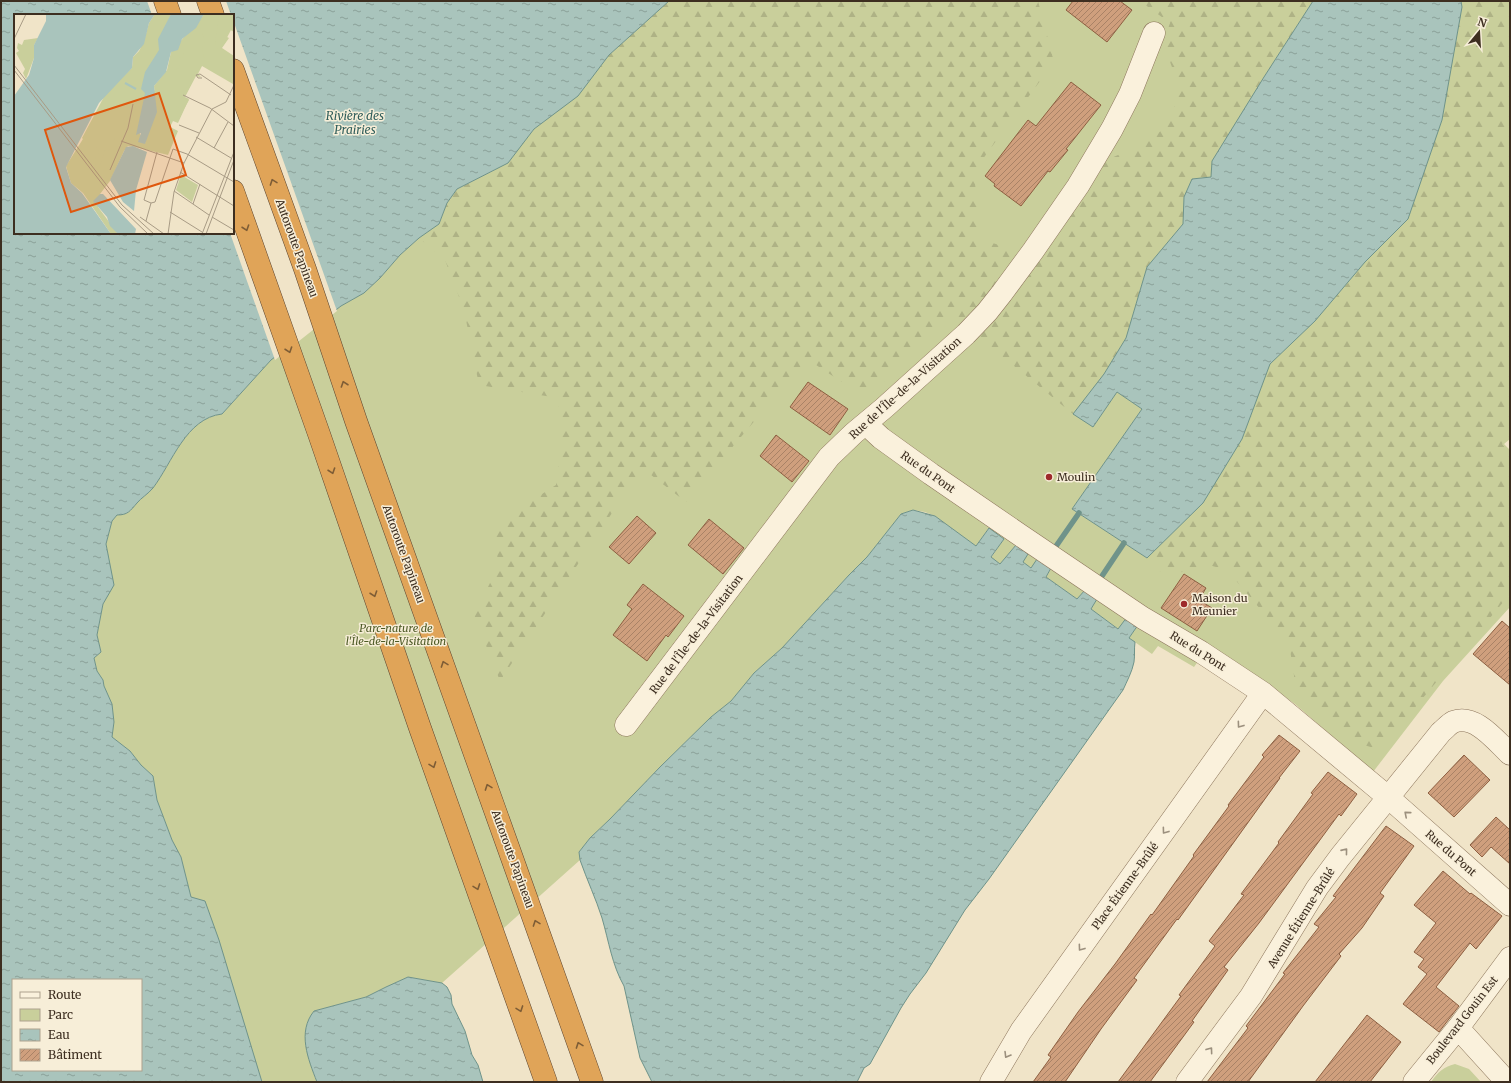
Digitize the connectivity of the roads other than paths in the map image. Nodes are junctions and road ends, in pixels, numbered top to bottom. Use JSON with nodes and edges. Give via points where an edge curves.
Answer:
{"nodes":[{"id":1,"x":165,"y":1,"type":"edge"},
{"id":2,"x":208,"y":1,"type":"edge"},
{"id":3,"x":170,"y":14,"type":"edge"},
{"id":4,"x":213,"y":14,"type":"edge"},
{"id":5,"x":1154,"y":32,"type":"dead end"},
{"id":6,"x":234,"y":73,"type":"edge"},
{"id":7,"x":234,"y":194,"type":"edge"},
{"id":8,"x":866,"y":424,"type":"junction"},
{"id":9,"x":1263,"y":693,"type":"junction"},
{"id":10,"x":626,"y":726,"type":"dead end"},
{"id":11,"x":1510,"y":754,"type":"edge"},
{"id":12,"x":1389,"y":798,"type":"junction"},
{"id":13,"x":1510,"y":905,"type":"edge"},
{"id":14,"x":1510,"y":958,"type":"edge"},
{"id":15,"x":1458,"y":1028,"type":"junction"},
{"id":16,"x":546,"y":1082,"type":"edge"},
{"id":17,"x":592,"y":1082,"type":"edge"},
{"id":18,"x":990,"y":1082,"type":"edge"},
{"id":19,"x":1187,"y":1082,"type":"edge"},
{"id":20,"x":1414,"y":1082,"type":"edge"},
{"id":21,"x":1507,"y":1082,"type":"edge"}],
"edges":[{"from":1,"to":3,"type":"highway"},
{"from":2,"to":4,"type":"highway"},
{"from":5,"to":8,"type":"street","name":"Rue de l'Île-de-la-Visitation","via":[[1130,94],[1112,129],[1078,186],[1029,257],[987,312],[966,334]]},
{"from":17,"to":6,"type":"highway","name":"Autoroute Papineau","one_way":true},
{"from":7,"to":16,"type":"highway","one_way":true},
{"from":8,"to":9,"type":"street","name":"Rue du Pont","via":[[881,438],[993,517],[1143,618]]},
{"from":8,"to":10,"type":"street","name":"Rue de l'Île-de-la-Visitation","via":[[829,457]]},
{"from":9,"to":12,"type":"street","name":"Rue du Pont"},
{"from":9,"to":18,"type":"street","name":"Place Étienne-Brûlé","one_way":true,"via":[[1021,1031]]},
{"from":11,"to":12,"type":"street","name":"Avenue Étienne-Brûlé","via":[[1479,726],[1470,722],[1453,722],[1441,732]]},
{"from":13,"to":12,"type":"street","name":"Rue du Pont","one_way":true},
{"from":19,"to":12,"type":"street","name":"Avenue Étienne-Brûlé","one_way":true,"via":[[1251,996],[1317,888],[1340,856]]},
{"from":14,"to":15,"type":"street","name":"Boulevard Gouin Est"},
{"from":15,"to":20,"type":"street","name":"Boulevard Gouin Est"},
{"from":15,"to":21,"type":"street"}]}
